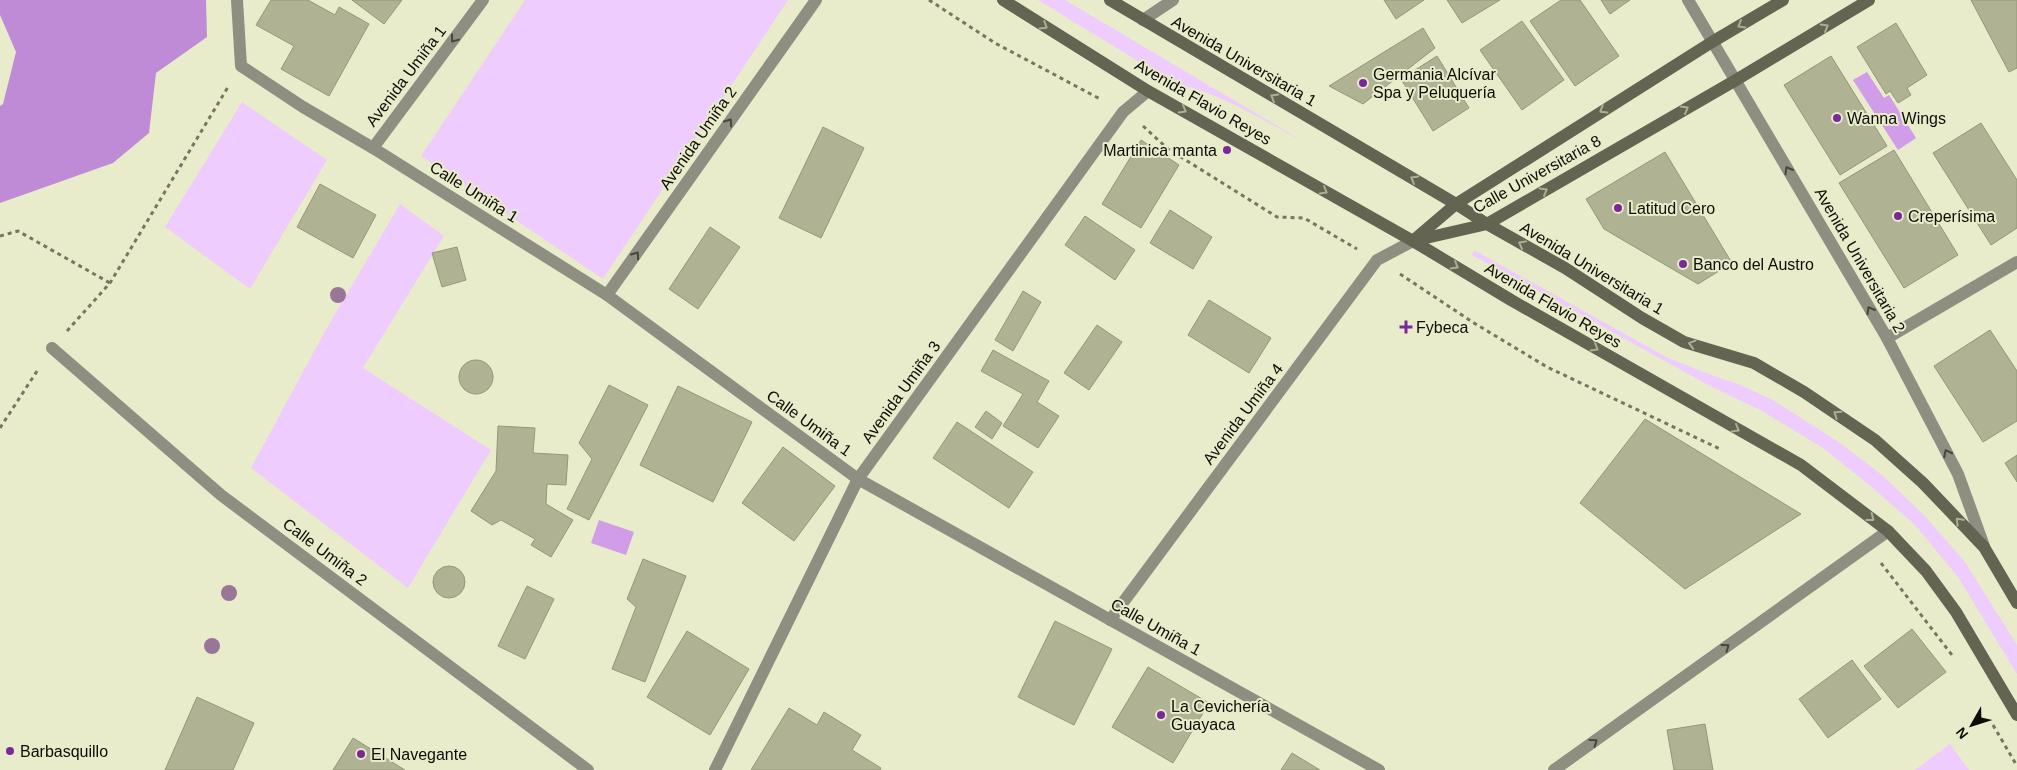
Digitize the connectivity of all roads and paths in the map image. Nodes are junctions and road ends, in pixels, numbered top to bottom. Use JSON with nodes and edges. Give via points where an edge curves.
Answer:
{"nodes":[{"id":1,"x":237,"y":0,"type":"edge"},
{"id":2,"x":483,"y":0,"type":"edge"},
{"id":3,"x":816,"y":0,"type":"edge"},
{"id":4,"x":929,"y":0,"type":"edge"},
{"id":5,"x":1002,"y":0,"type":"edge"},
{"id":6,"x":1110,"y":0,"type":"edge"},
{"id":7,"x":1173,"y":0,"type":"edge"},
{"id":8,"x":1688,"y":0,"type":"edge"},
{"id":9,"x":1784,"y":0,"type":"edge"},
{"id":10,"x":1869,"y":0,"type":"edge"},
{"id":11,"x":1143,"y":20,"type":"junction"},
{"id":12,"x":1712,"y":42,"type":"junction"},
{"id":13,"x":241,"y":66,"type":"junction"},
{"id":14,"x":1736,"y":80,"type":"junction"},
{"id":15,"x":1148,"y":91,"type":"junction"},
{"id":16,"x":1108,"y":103,"type":"dead end"},
{"id":17,"x":1136,"y":120,"type":"dead end"},
{"id":18,"x":374,"y":148,"type":"junction"},
{"id":19,"x":1456,"y":204,"type":"junction"},
{"id":20,"x":1487,"y":224,"type":"junction"},
{"id":21,"x":0,"y":236,"type":"edge"},
{"id":22,"x":1413,"y":241,"type":"junction"},
{"id":23,"x":1360,"y":251,"type":"dead end"},
{"id":24,"x":2017,"y":262,"type":"edge"},
{"id":25,"x":1394,"y":270,"type":"dead end"},
{"id":26,"x":110,"y":283,"type":"junction"},
{"id":27,"x":608,"y":295,"type":"junction"},
{"id":28,"x":1887,"y":338,"type":"junction"},
{"id":29,"x":52,"y":348,"type":"junction"},
{"id":30,"x":0,"y":428,"type":"edge"},
{"id":31,"x":1724,"y":450,"type":"dead end"},
{"id":32,"x":858,"y":479,"type":"junction"},
{"id":33,"x":1888,"y":531,"type":"junction"},
{"id":34,"x":1984,"y":547,"type":"junction"},
{"id":35,"x":1880,"y":561,"type":"dead end"},
{"id":36,"x":2017,"y":603,"type":"edge"},
{"id":37,"x":1110,"y":620,"type":"junction"},
{"id":38,"x":1952,"y":656,"type":"dead end"},
{"id":39,"x":2017,"y":715,"type":"edge"},
{"id":40,"x":1992,"y":723,"type":"dead end"},
{"id":41,"x":2017,"y":766,"type":"edge"},
{"id":42,"x":588,"y":770,"type":"edge"},
{"id":43,"x":715,"y":770,"type":"edge"},
{"id":44,"x":1379,"y":770,"type":"edge"},
{"id":45,"x":1554,"y":770,"type":"edge"}],
"edges":[{"from":1,"to":13,"type":"street"},
{"from":2,"to":18,"type":"street","name":"Avenida Umiña 1","one_way":true},
{"from":27,"to":3,"type":"street","name":"Avenida Umiña 2","one_way":true},
{"from":4,"to":16,"type":"path","via":[[995,43]]},
{"from":5,"to":15,"type":"main road","name":"Avenida Flavio Reyes","one_way":true},
{"from":6,"to":11,"type":"main road","name":"Avenida Universitaria 1"},
{"from":7,"to":11,"type":"street"},
{"from":8,"to":12,"type":"street","name":"Avenida Universitaria 2"},
{"from":9,"to":12,"type":"main road","name":"Calle Universitaria 8","one_way":true},
{"from":14,"to":10,"type":"main road","name":"Calle Universitaria 8","one_way":true},
{"from":19,"to":11,"type":"main road","name":"Avenida Universitaria 1","one_way":true},
{"from":12,"to":14,"type":"street","name":"Avenida Universitaria 2"},
{"from":12,"to":19,"type":"main road","name":"Calle Universitaria 8","one_way":true},
{"from":13,"to":18,"type":"street","name":"Calle Umiña 1"},
{"from":13,"to":26,"type":"path"},
{"from":20,"to":14,"type":"main road","name":"Calle Universitaria 8","one_way":true},
{"from":28,"to":14,"type":"street","name":"Avenida Universitaria 2","one_way":true},
{"from":15,"to":22,"type":"main road","name":"Avenida Flavio Reyes","one_way":true},
{"from":15,"to":32,"type":"street","name":"Avenida Umiña 3","via":[[1123,112]]},
{"from":17,"to":23,"type":"path","via":[[1168,149],[1277,216],[1304,218]]},
{"from":18,"to":27,"type":"street","name":"Calle Umiña 1"},
{"from":19,"to":20,"type":"main road","name":"Avenida Universitaria 1"},
{"from":19,"to":22,"type":"main road","name":"Calle Universitaria 8"},
{"from":20,"to":22,"type":"main road","name":"Calle Universitaria 8"},
{"from":34,"to":20,"type":"main road","name":"Avenida Universitaria 1","one_way":true,"via":[[1923,483],[1875,440],[1804,392],[1754,363],[1684,342]]},
{"from":21,"to":26,"type":"path","via":[[18,231]]},
{"from":22,"to":33,"type":"main road","name":"Avenida Flavio Reyes","one_way":true,"via":[[1801,465]]},
{"from":22,"to":37,"type":"street","name":"Avenida Umiña 4","via":[[1377,260]]},
{"from":24,"to":28,"type":"street"},
{"from":25,"to":31,"type":"path","via":[[1547,367]]},
{"from":26,"to":29,"type":"path"},
{"from":27,"to":32,"type":"street","name":"Calle Umiña 1"},
{"from":34,"to":28,"type":"street","name":"Avenida Universitaria 2","one_way":true,"via":[[1958,474]]},
{"from":29,"to":30,"type":"path"},
{"from":29,"to":42,"type":"street","name":"Calle Umiña 2","via":[[222,495]]},
{"from":32,"to":37,"type":"street","name":"Calle Umiña 1"},
{"from":32,"to":43,"type":"street","name":"Avenida Umiña 3"},
{"from":33,"to":39,"type":"main road","name":"Avenida Flavio Reyes","via":[[1926,571],[1956,612]]},
{"from":45,"to":33,"type":"street","one_way":true},
{"from":34,"to":36,"type":"main road","name":"Avenida Universitaria 1"},
{"from":35,"to":38,"type":"path"},
{"from":37,"to":44,"type":"street","name":"Calle Umiña 1"},
{"from":40,"to":41,"type":"path"}]}
